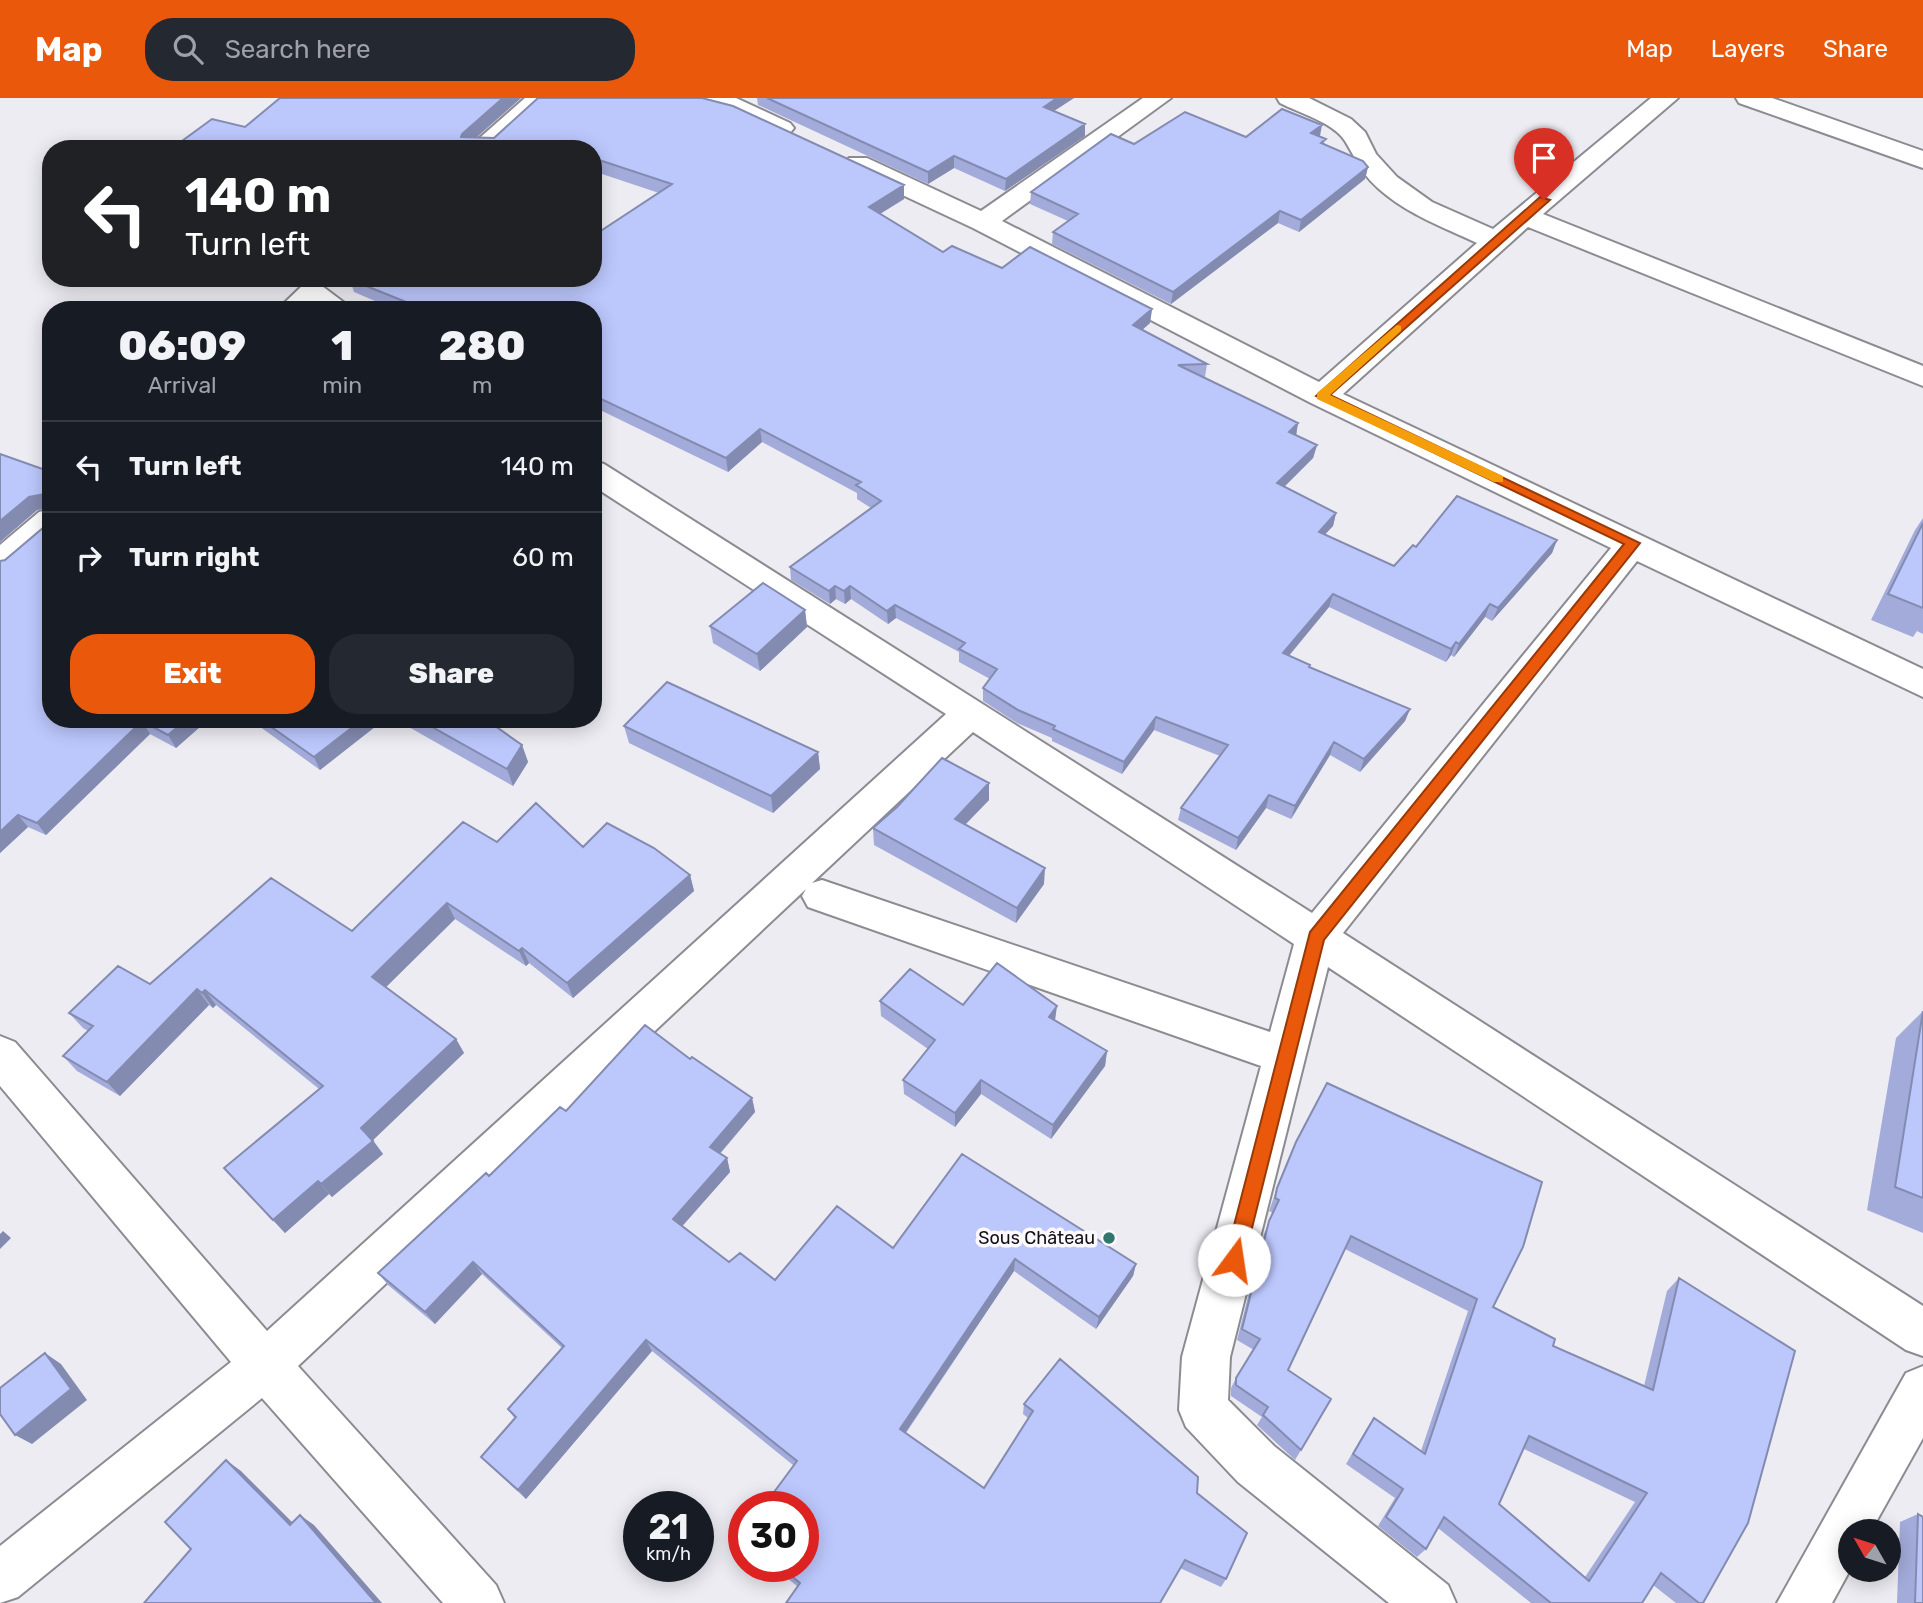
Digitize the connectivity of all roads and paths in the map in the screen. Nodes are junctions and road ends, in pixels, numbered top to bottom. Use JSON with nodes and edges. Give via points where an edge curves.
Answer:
{"nodes":[{"id":1,"x":540,"y":98,"type":"edge"},
{"id":2,"x":716,"y":98,"type":"edge"},
{"id":3,"x":1159,"y":98,"type":"edge"},
{"id":4,"x":1289,"y":98,"type":"edge"},
{"id":5,"x":1666,"y":98,"type":"edge"},
{"id":6,"x":1748,"y":98,"type":"edge"},
{"id":7,"x":491,"y":140,"type":"edge"},
{"id":8,"x":1923,"y":160,"type":"edge"},
{"id":9,"x":1524,"y":216,"type":"junction"},
{"id":10,"x":982,"y":222,"type":"junction"},
{"id":11,"x":1496,"y":242,"type":"junction"},
{"id":12,"x":1923,"y":377,"type":"edge"},
{"id":13,"x":1322,"y":396,"type":"junction"},
{"id":14,"x":602,"y":477,"type":"edge"},
{"id":15,"x":42,"y":528,"type":"edge"},
{"id":16,"x":1633,"y":543,"type":"junction"},
{"id":17,"x":0,"y":564,"type":"edge"},
{"id":18,"x":1923,"y":684,"type":"edge"},
{"id":19,"x":971,"y":712,"type":"junction"},
{"id":20,"x":822,"y":897,"type":"dead end"},
{"id":21,"x":1316,"y":937,"type":"junction"},
{"id":22,"x":0,"y":1055,"type":"edge"},
{"id":23,"x":1286,"y":1056,"type":"junction"},
{"id":24,"x":1923,"y":1334,"type":"edge"},
{"id":25,"x":265,"y":1365,"type":"junction"},
{"id":26,"x":1923,"y":1392,"type":"edge"},
{"id":27,"x":1857,"y":1519,"type":"edge"},
{"id":28,"x":1838,"y":1555,"type":"edge"},
{"id":29,"x":0,"y":1579,"type":"edge"},
{"id":30,"x":478,"y":1603,"type":"edge"},
{"id":31,"x":1430,"y":1603,"type":"edge"},
{"id":32,"x":1803,"y":1603,"type":"edge"},
{"id":33,"x":1813,"y":1603,"type":"edge"}],
"edges":[{"from":1,"to":7,"type":"street"},
{"from":2,"to":10,"type":"street"},
{"from":3,"to":10,"type":"street"},
{"from":4,"to":11,"type":"street","via":[[1342,124],[1388,183],[1422,208]]},
{"from":5,"to":9,"type":"street"},
{"from":6,"to":8,"type":"street"},
{"from":9,"to":11,"type":"street"},
{"from":9,"to":12,"type":"street"},
{"from":10,"to":13,"type":"street"},
{"from":11,"to":13,"type":"street"},
{"from":13,"to":16,"type":"street"},
{"from":14,"to":19,"type":"street"},
{"from":15,"to":17,"type":"street"},
{"from":16,"to":18,"type":"street"},
{"from":16,"to":21,"type":"street"},
{"from":19,"to":21,"type":"street"},
{"from":19,"to":25,"type":"street"},
{"from":20,"to":23,"type":"street"},
{"from":21,"to":23,"type":"street"},
{"from":21,"to":24,"type":"street"},
{"from":22,"to":25,"type":"street"},
{"from":23,"to":31,"type":"street","via":[[1206,1357],[1203,1410],[1256,1464]]},
{"from":25,"to":29,"type":"street"},
{"from":25,"to":30,"type":"street"},
{"from":26,"to":27,"type":"street"},
{"from":26,"to":32,"type":"street"},
{"from":28,"to":33,"type":"street"}]}
